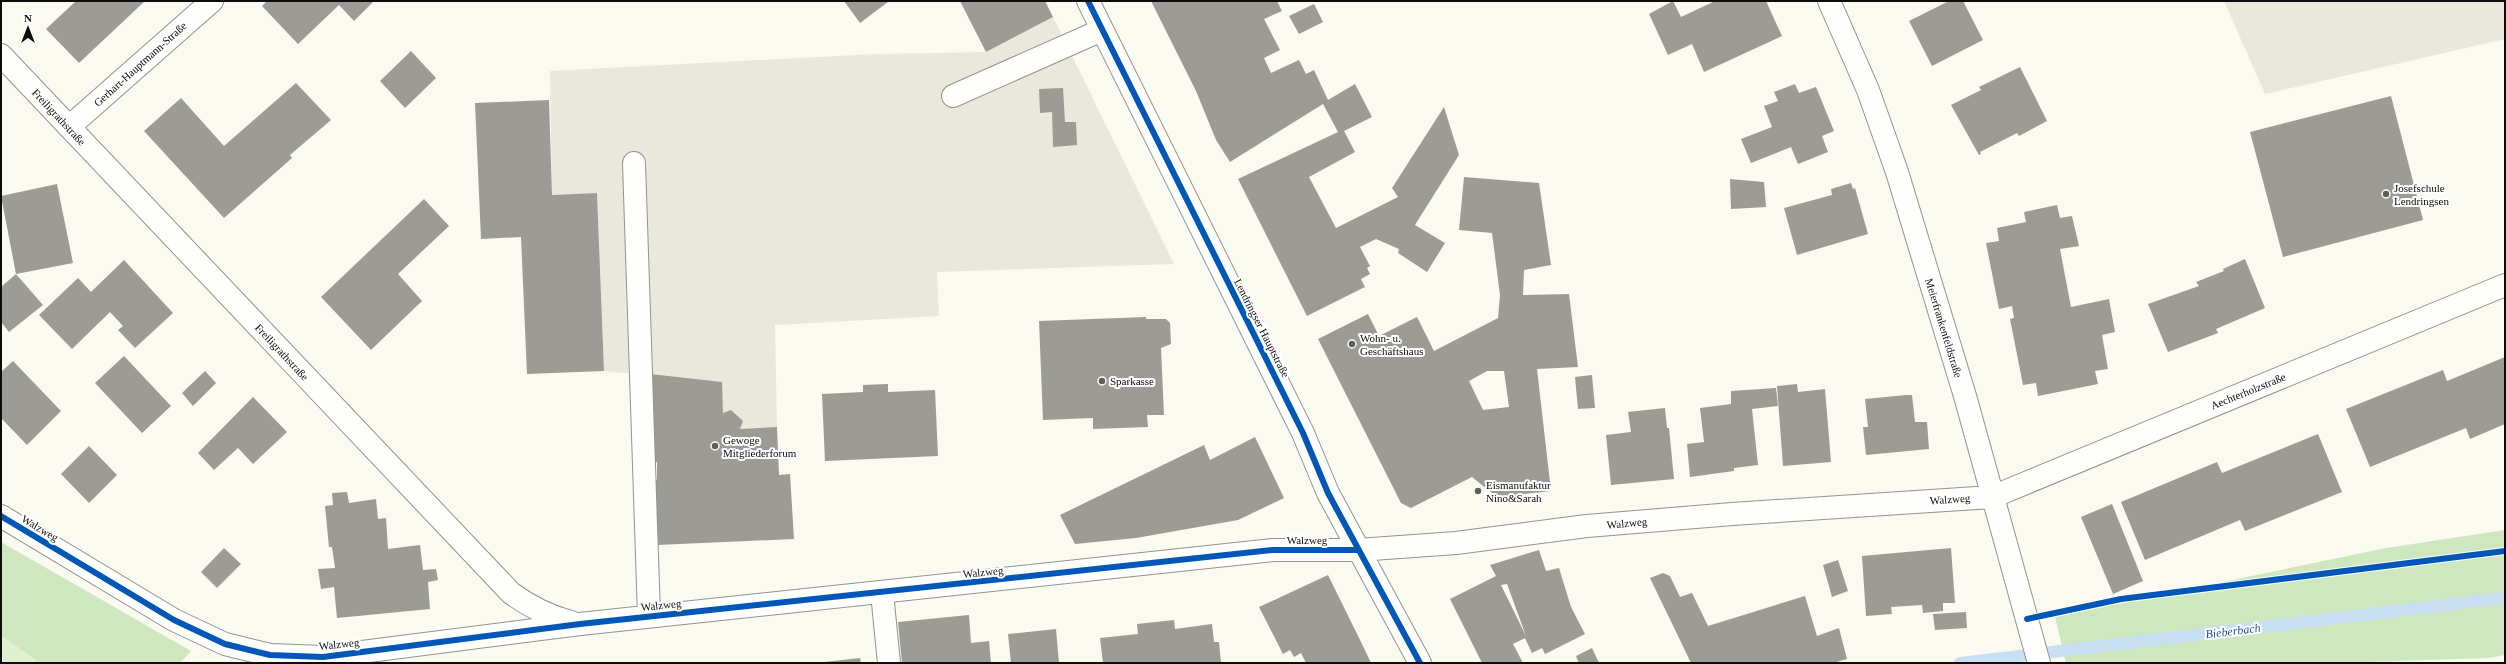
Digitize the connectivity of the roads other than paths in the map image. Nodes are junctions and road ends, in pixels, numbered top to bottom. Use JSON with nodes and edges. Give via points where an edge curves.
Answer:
{"nodes":[{"id":1,"x":212,"y":1,"type":"edge"},
{"id":2,"x":1088,"y":1,"type":"edge"},
{"id":3,"x":1829,"y":1,"type":"edge"},
{"id":4,"x":1102,"y":30,"type":"junction"},
{"id":5,"x":1,"y":55,"type":"edge"},
{"id":6,"x":953,"y":96,"type":"dead end"},
{"id":7,"x":69,"y":127,"type":"junction"},
{"id":8,"x":634,"y":163,"type":"dead end"},
{"id":9,"x":2505,"y":285,"type":"edge"},
{"id":10,"x":1992,"y":496,"type":"junction"},
{"id":11,"x":1,"y":516,"type":"edge"},
{"id":12,"x":1358,"y":550,"type":"junction"},
{"id":13,"x":882,"y":593,"type":"junction"},
{"id":14,"x":649,"y":616,"type":"junction"},
{"id":15,"x":580,"y":624,"type":"junction"},
{"id":16,"x":888,"y":663,"type":"edge"},
{"id":17,"x":1420,"y":663,"type":"edge"},
{"id":18,"x":2039,"y":663,"type":"edge"}],
"edges":[{"from":1,"to":7,"type":"street","name":"Gerhart-Hauptmann-Straße"},
{"from":2,"to":4,"type":"street","name":"Lendringser Hauptstraße"},
{"from":3,"to":10,"type":"street","name":"Meierfrankenfeldstraße","via":[[1868,90],[1897,172],[1965,396]]},
{"from":4,"to":6,"type":"street"},
{"from":4,"to":12,"type":"street","name":"Lendringser Hauptstraße","via":[[1303,433],[1328,493]]},
{"from":5,"to":7,"type":"street","name":"Freiligrathstraße"},
{"from":7,"to":15,"type":"street","name":"Freiligrathstraße","via":[[511,593],[533,609],[554,618]]},
{"from":8,"to":14,"type":"street"},
{"from":9,"to":10,"type":"street","name":"Aechterholzstraße"},
{"from":10,"to":12,"type":"street","name":"Walzweg","via":[[1725,514],[1587,526],[1456,543]]},
{"from":10,"to":18,"type":"street","name":"Meierfrankenfeldstraße"},
{"from":11,"to":15,"type":"street","name":"Walzweg","via":[[174,620],[224,644],[270,655],[324,657]]},
{"from":12,"to":13,"type":"street","name":"Walzweg","via":[[1273,550]]},
{"from":12,"to":17,"type":"street","name":"Lendringser Hauptstraße"},
{"from":13,"to":14,"type":"street","name":"Walzweg"},
{"from":13,"to":16,"type":"street"},
{"from":14,"to":15,"type":"street","name":"Walzweg"}]}
